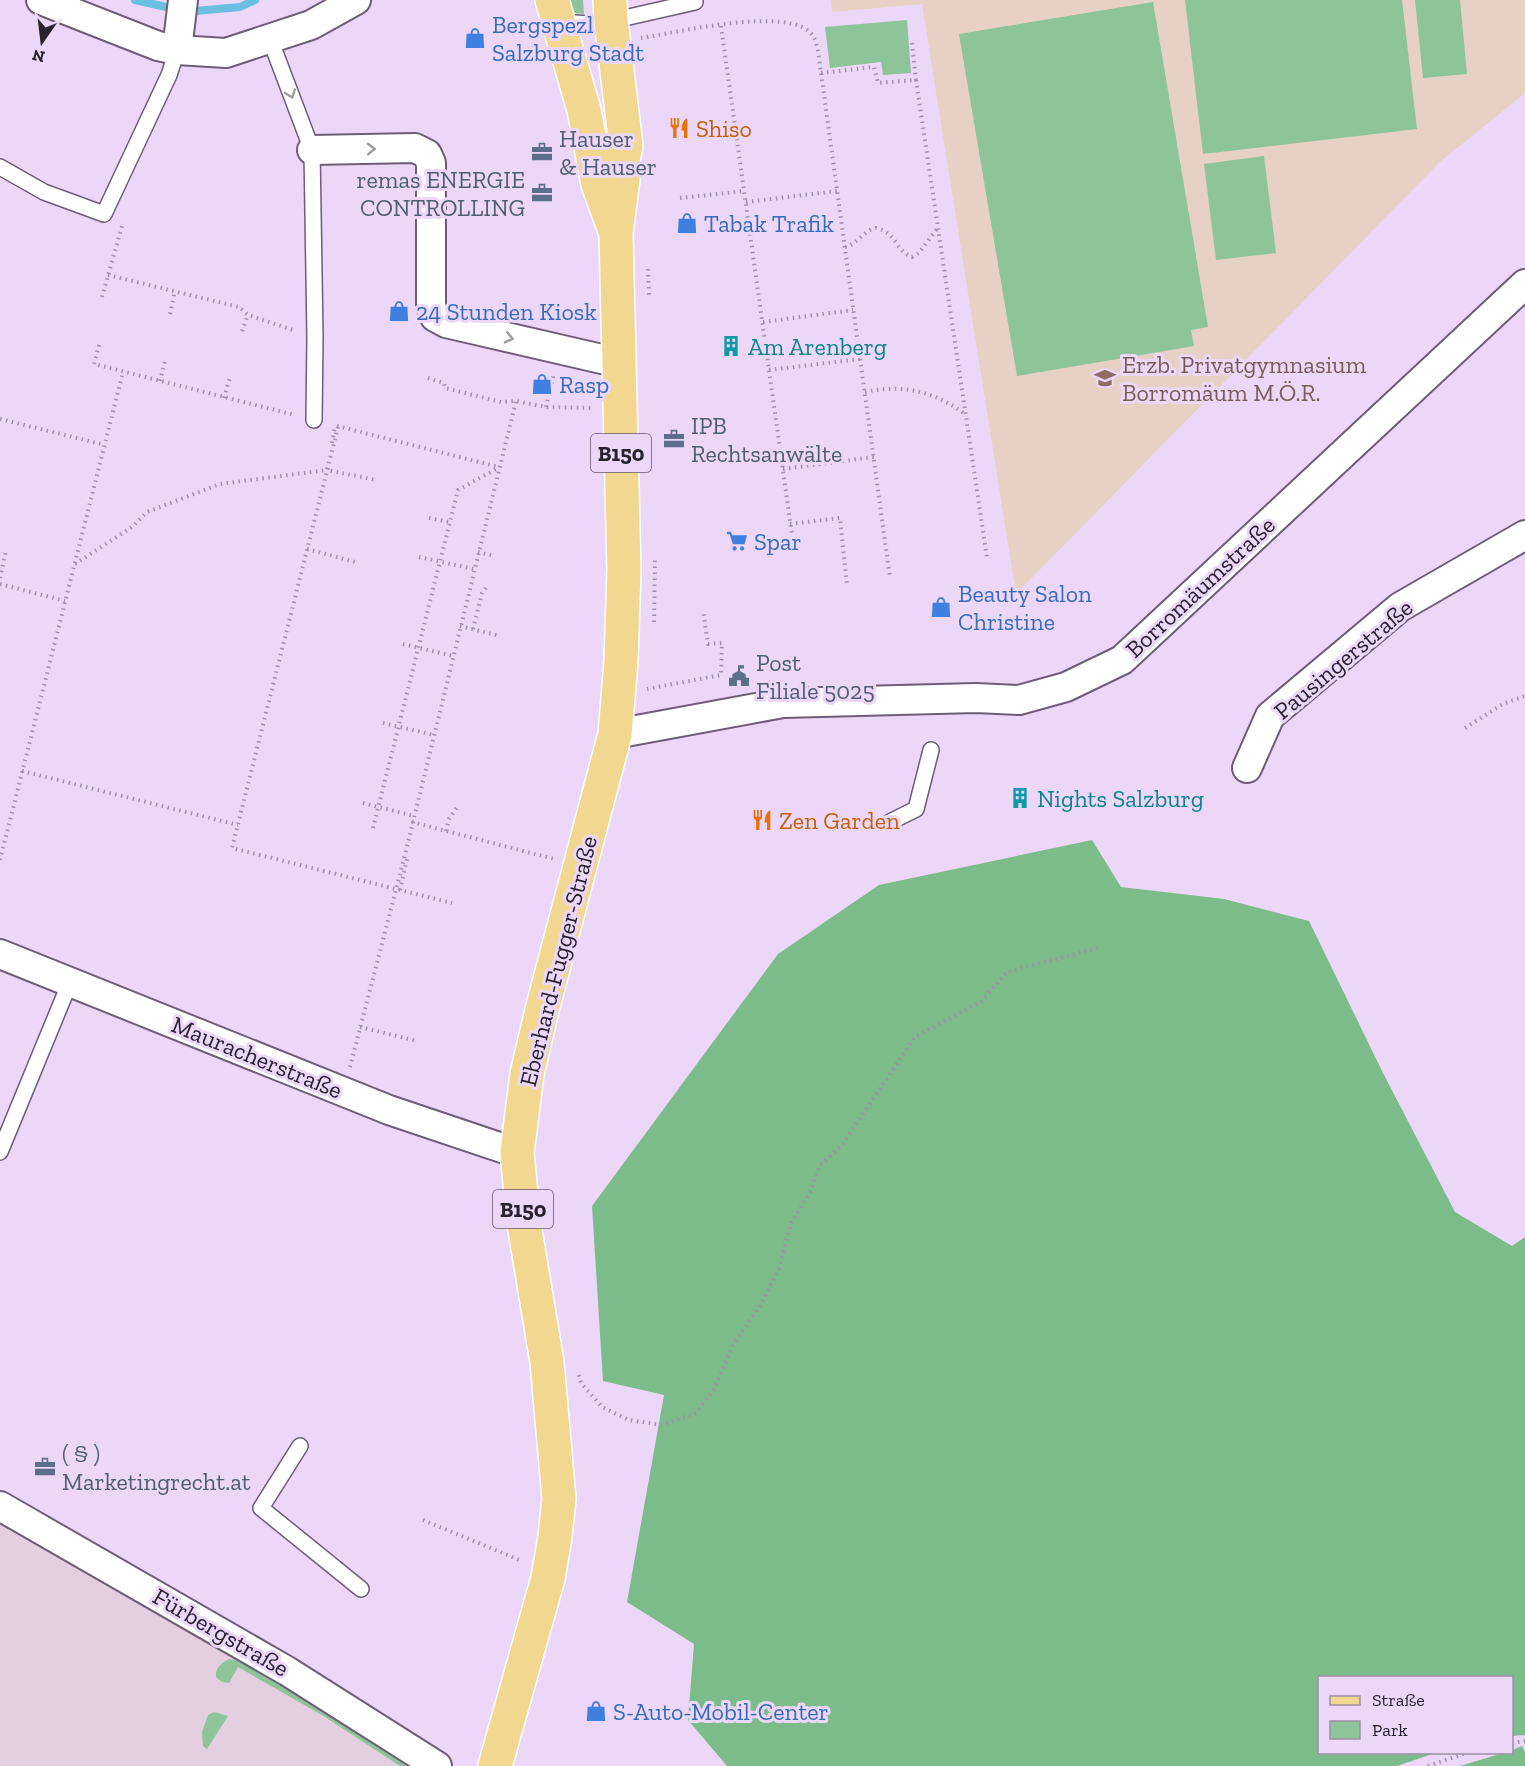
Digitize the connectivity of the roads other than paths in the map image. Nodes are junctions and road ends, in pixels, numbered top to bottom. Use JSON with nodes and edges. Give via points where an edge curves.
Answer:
{"nodes":[{"id":1,"x":40,"y":0,"type":"edge"},
{"id":2,"x":183,"y":0,"type":"edge"},
{"id":3,"x":356,"y":0,"type":"edge"},
{"id":4,"x":695,"y":2,"type":"dead end"},
{"id":5,"x":555,"y":11,"type":"edge"},
{"id":6,"x":600,"y":11,"type":"edge"},
{"id":7,"x":270,"y":39,"type":"junction"},
{"id":8,"x":177,"y":50,"type":"junction"},
{"id":9,"x":312,"y":150,"type":"junction"},
{"id":10,"x":0,"y":167,"type":"edge"},
{"id":11,"x":616,"y":233,"type":"junction"},
{"id":12,"x":1525,"y":284,"type":"edge"},
{"id":13,"x":619,"y":363,"type":"junction"},
{"id":14,"x":314,"y":420,"type":"road end"},
{"id":15,"x":1525,"y":535,"type":"edge"},
{"id":16,"x":615,"y":734,"type":"junction"},
{"id":17,"x":930,"y":750,"type":"dead end"},
{"id":18,"x":1247,"y":768,"type":"dead end"},
{"id":19,"x":891,"y":822,"type":"dead end"},
{"id":20,"x":0,"y":954,"type":"edge"},
{"id":21,"x":70,"y":982,"type":"junction"},
{"id":22,"x":0,"y":1152,"type":"edge"},
{"id":23,"x":518,"y":1153,"type":"junction"},
{"id":24,"x":300,"y":1446,"type":"dead end"},
{"id":25,"x":0,"y":1506,"type":"edge"},
{"id":26,"x":362,"y":1589,"type":"dead end"},
{"id":27,"x":437,"y":1766,"type":"edge"},
{"id":28,"x":495,"y":1766,"type":"edge"}],
"edges":[{"from":1,"to":8,"type":"street"},
{"from":2,"to":8,"type":"street"},
{"from":3,"to":7,"type":"street","via":[[311,25]]},
{"from":4,"to":6,"type":"lane"},
{"from":5,"to":6,"type":"lane"},
{"from":5,"to":11,"type":"main road","name":"Eberhard-Fugger-Straße","number":"B150","via":[[584,111],[598,184]]},
{"from":6,"to":11,"type":"main road","name":"Eberhard-Fugger-Straße","number":"B150","via":[[626,146]]},
{"from":7,"to":8,"type":"street","via":[[226,53]]},
{"from":7,"to":9,"type":"lane","one_way":true},
{"from":8,"to":10,"type":"lane","via":[[104,214],[44,192]]},
{"from":9,"to":13,"type":"street","one_way":true,"via":[[415,148],[427,154],[431,163],[431,306],[435,317],[446,323]]},
{"from":9,"to":14,"type":"lane"},
{"from":11,"to":13,"type":"main road","name":"Eberhard-Fugger-Straße","number":"B150"},
{"from":12,"to":16,"type":"street","name":"Borromäumstraße","via":[[1122,660],[1066,687],[1018,700],[783,703]]},
{"from":13,"to":16,"type":"main road","name":"Eberhard-Fugger-Straße","number":"B150","via":[[624,570]]},
{"from":15,"to":18,"type":"street","name":"Pausingerstraße","via":[[1400,607],[1382,622],[1270,716]]},
{"from":16,"to":23,"type":"main road","name":"Eberhard-Fugger-Straße","number":"B150","via":[[527,1074]]},
{"from":17,"to":19,"type":"lane","via":[[916,809]]},
{"from":20,"to":21,"type":"street","name":"Mauracherstraße"},
{"from":21,"to":22,"type":"lane"},
{"from":21,"to":23,"type":"street","name":"Mauracherstraße","via":[[389,1110]]},
{"from":23,"to":28,"type":"main road","name":"Eberhard-Fugger-Straße","number":"B150","via":[[524,1224],[547,1362],[559,1499],[548,1578]]},
{"from":24,"to":26,"type":"lane","via":[[261,1508]]},
{"from":25,"to":27,"type":"street","name":"Fürbergstraße","via":[[287,1671]]}]}
